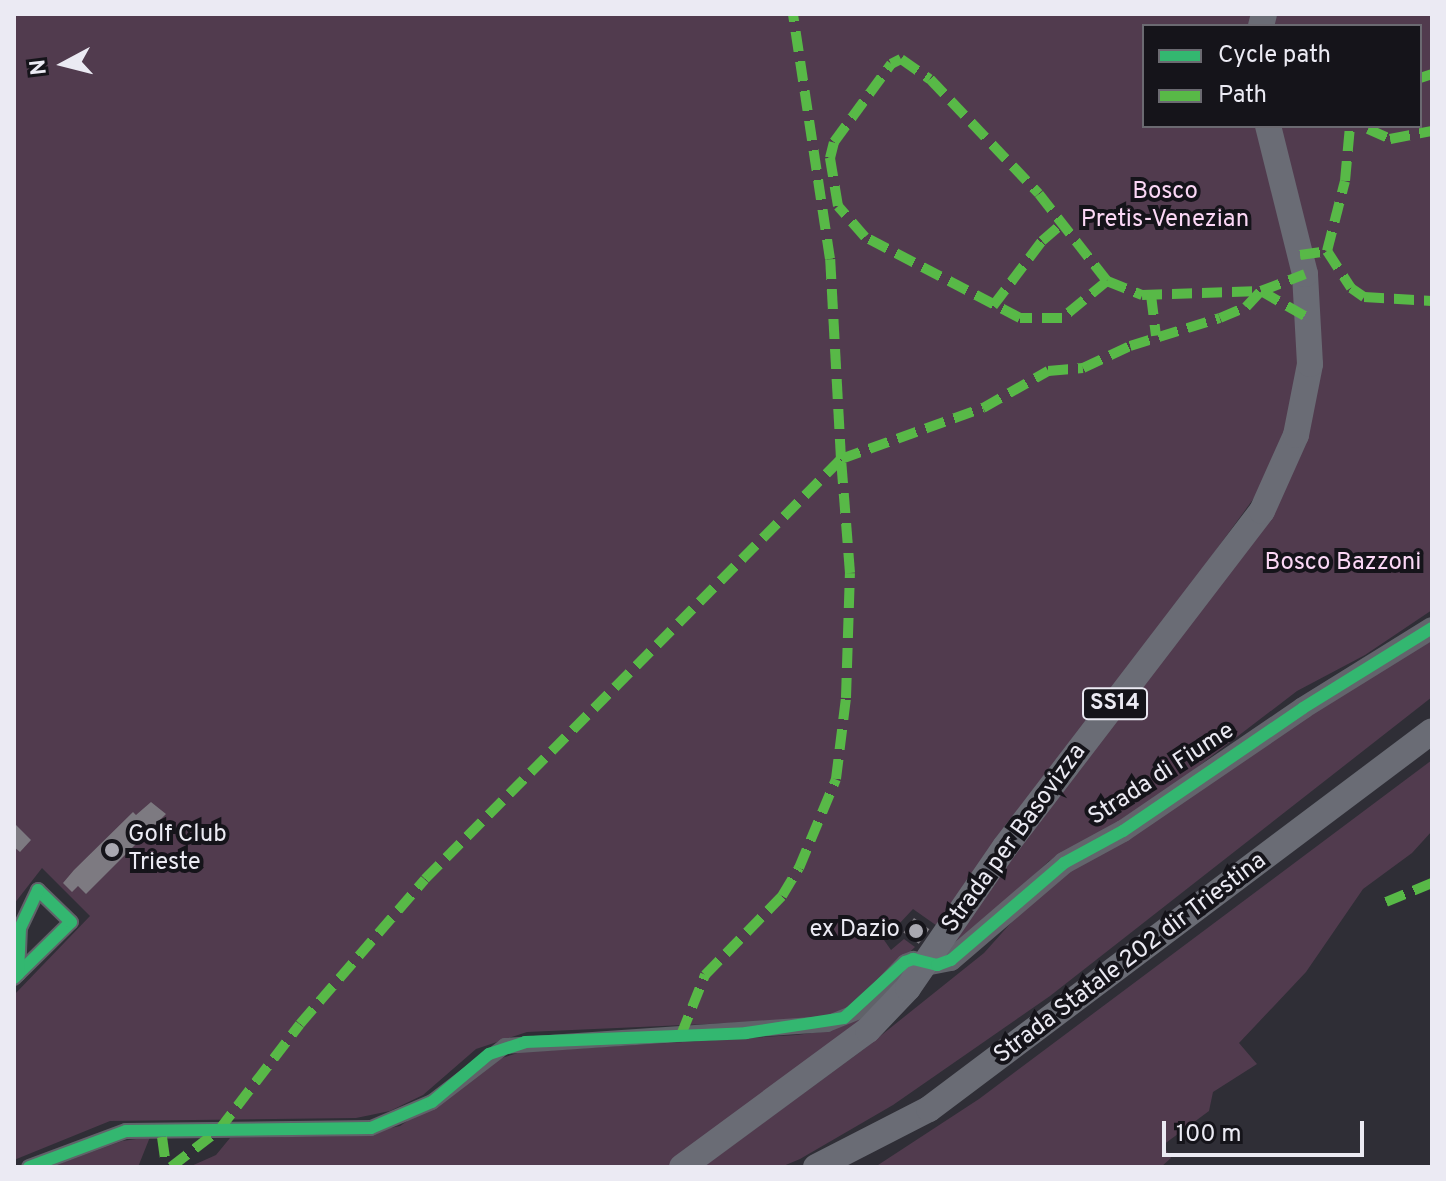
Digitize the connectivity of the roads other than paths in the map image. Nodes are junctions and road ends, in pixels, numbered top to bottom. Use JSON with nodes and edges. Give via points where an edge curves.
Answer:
{"nodes":[{"id":1,"x":1268,"y":128,"type":"edge"},
{"id":2,"x":1432,"y":628,"type":"edge"},
{"id":3,"x":1432,"y":724,"type":"edge"},
{"id":4,"x":1432,"y":731,"type":"edge"},
{"id":5,"x":1419,"y":747,"type":"edge"},
{"id":6,"x":925,"y":965,"type":"junction"},
{"id":7,"x":16,"y":976,"type":"edge"},
{"id":8,"x":29,"y":1167,"type":"edge"},
{"id":9,"x":682,"y":1167,"type":"edge"},
{"id":10,"x":816,"y":1167,"type":"edge"}],
"edges":[{"from":1,"to":6,"type":"main road","name":"Strada per Basovizza","number":"SS14","via":[[1305,274],[1310,319],[1306,395],[1281,475],[1239,544],[1029,814]]},
{"from":2,"to":6,"type":"street","name":"Strada di Fiume","via":[[1303,708],[1135,824],[1064,863],[951,960]]},
{"from":3,"to":5,"type":"street"},
{"from":4,"to":5,"type":"main road","name":"Strada Statale 202 dir Triestina"},
{"from":5,"to":10,"type":"main road","name":"Strada Statale 202 dir Triestina","via":[[929,1109]]},
{"from":6,"to":8,"type":"street","via":[[913,959],[905,962],[857,1012],[827,1024],[505,1046],[432,1102],[371,1128],[126,1131]]},
{"from":6,"to":9,"type":"main road","name":"Strada per Basovizza","number":"SS14","via":[[868,1030]]},
{"from":7,"to":7,"type":"street","via":[[71,922],[38,890],[20,928]]}]}
